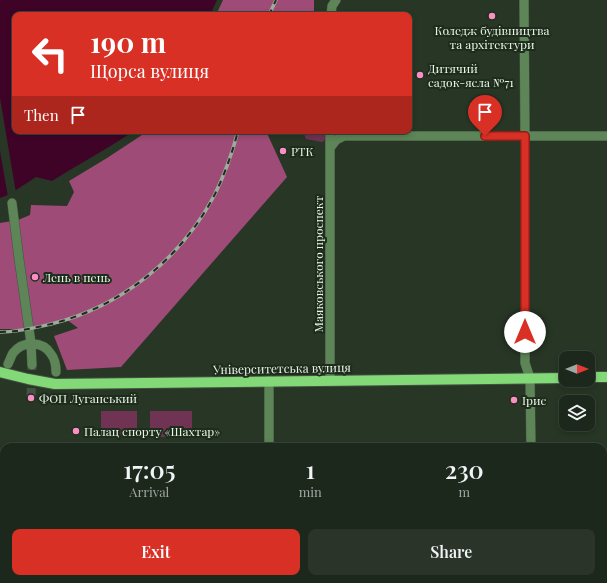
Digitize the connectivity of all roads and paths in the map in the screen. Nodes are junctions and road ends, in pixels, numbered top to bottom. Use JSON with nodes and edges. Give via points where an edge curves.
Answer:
{"nodes":[{"id":1,"x":336,"y":0,"type":"edge"},
{"id":2,"x":524,"y":0,"type":"edge"},
{"id":3,"x":331,"y":12,"type":"edge"},
{"id":4,"x":330,"y":134,"type":"edge"},
{"id":5,"x":336,"y":134,"type":"edge"},
{"id":6,"x":344,"y":136,"type":"junction"},
{"id":7,"x":525,"y":136,"type":"junction"},
{"id":8,"x":607,"y":136,"type":"edge"},
{"id":9,"x":330,"y":148,"type":"junction"},
{"id":10,"x":12,"y":203,"type":"dead end"},
{"id":11,"x":31,"y":343,"type":"junction"},
{"id":12,"x":8,"y":364,"type":"dead end"},
{"id":13,"x":32,"y":365,"type":"tunnel mouth"},
{"id":14,"x":0,"y":372,"type":"edge"},
{"id":15,"x":56,"y":372,"type":"dead end"},
{"id":16,"x":595,"y":377,"type":"edge"},
{"id":17,"x":607,"y":377,"type":"edge"},
{"id":18,"x":530,"y":378,"type":"junction"},
{"id":19,"x":559,"y":378,"type":"edge"},
{"id":20,"x":269,"y":381,"type":"junction"},
{"id":21,"x":330,"y":381,"type":"junction"},
{"id":22,"x":269,"y":443,"type":"edge"},
{"id":23,"x":531,"y":443,"type":"edge"}],
"edges":[{"from":1,"to":3,"type":"street"},
{"from":2,"to":7,"type":"street"},
{"from":4,"to":9,"type":"street","name":"Маяковського проспект"},
{"from":5,"to":6,"type":"street"},
{"from":6,"to":7,"type":"street"},
{"from":6,"to":9,"type":"street","via":[[336,140]]},
{"from":7,"to":8,"type":"street"},
{"from":7,"to":18,"type":"street","via":[[525,363]]},
{"from":9,"to":21,"type":"street","name":"Маяковського проспект"},
{"from":10,"to":11,"type":"street"},
{"from":11,"to":12,"type":"street","via":[[25,344],[13,353]]},
{"from":11,"to":13,"type":"street"},
{"from":11,"to":15,"type":"street","via":[[46,348],[54,360]]},
{"from":14,"to":20,"type":"main road","name":"Університетська вулиця","via":[[55,384]]},
{"from":16,"to":17,"type":"main road"},
{"from":18,"to":19,"type":"main road","name":"Університетська вулиця"},
{"from":18,"to":21,"type":"main road","name":"Університетська вулиця"},
{"from":18,"to":23,"type":"street"},
{"from":20,"to":21,"type":"main road","name":"Університетська вулиця"},
{"from":20,"to":22,"type":"street"}]}
